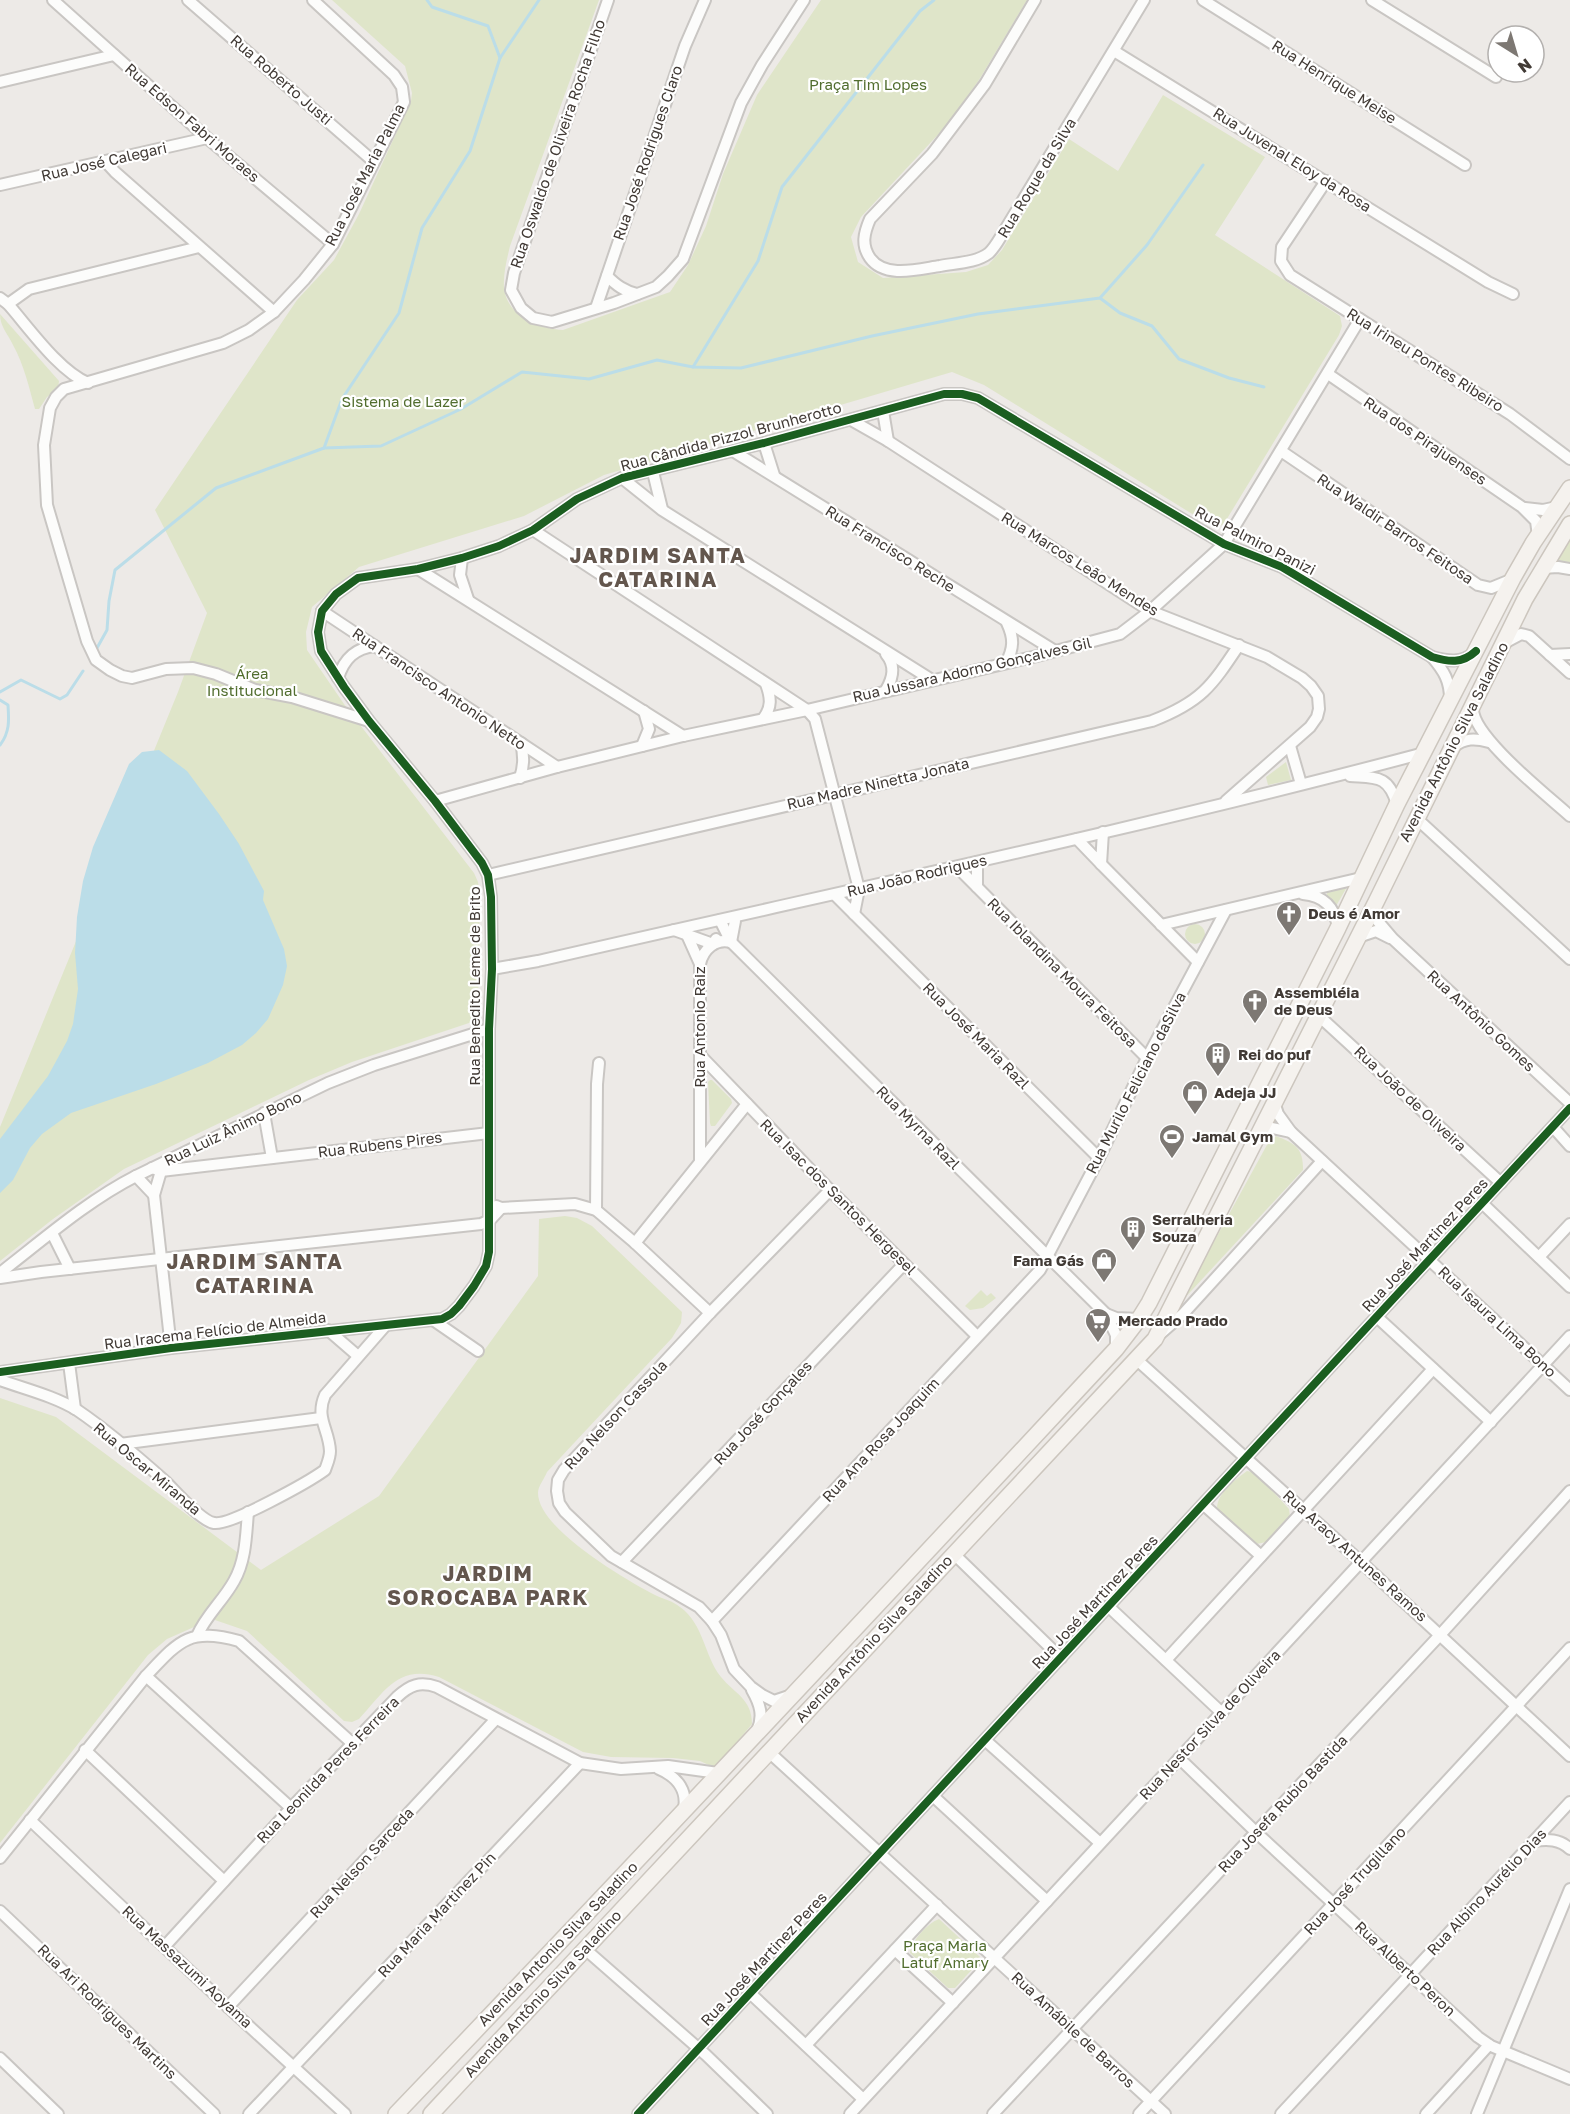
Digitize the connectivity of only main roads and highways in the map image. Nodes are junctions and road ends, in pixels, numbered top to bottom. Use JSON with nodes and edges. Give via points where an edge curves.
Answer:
{"nodes":[{"id":1,"x":1570,"y":488,"type":"edge"},
{"id":2,"x":1570,"y":525,"type":"edge"},
{"id":3,"x":1542,"y":568,"type":"junction"},
{"id":4,"x":1514,"y":576,"type":"junction"},
{"id":5,"x":1449,"y":702,"type":"junction"},
{"id":6,"x":1416,"y":818,"type":"junction"},
{"id":7,"x":1369,"y":916,"type":"junction"},
{"id":8,"x":1341,"y":922,"type":"junction"},
{"id":9,"x":1263,"y":1126,"type":"junction"},
{"id":10,"x":1232,"y":1140,"type":"junction"},
{"id":11,"x":718,"y":1773,"type":"joint"},
{"id":12,"x":647,"y":1852,"type":"junction"},
{"id":13,"x":585,"y":1949,"type":"junction"},
{"id":14,"x":396,"y":2114,"type":"edge"},
{"id":15,"x":431,"y":2114,"type":"edge"}],
"edges":[{"from":1,"to":4,"type":"main road","name":"Avenida Antônio Silva Saladino"},
{"from":2,"to":3,"type":"main road"},
{"from":3,"to":4,"type":"main road"},
{"from":3,"to":6,"type":"main road","name":"Avenida Antônio Silva Saladino"},
{"from":4,"to":5,"type":"main road","name":"Avenida Antônio Silva Saladino"},
{"from":5,"to":6,"type":"main road","via":[[1445,724],[1410,798]]},
{"from":5,"to":8,"type":"main road","name":"Avenida Antônio Silva Saladino"},
{"from":6,"to":7,"type":"main road","name":"Avenida Antônio Silva Saladino"},
{"from":7,"to":8,"type":"main road"},
{"from":7,"to":9,"type":"main road","name":"Avenida Antônio Silva Saladino"},
{"from":8,"to":10,"type":"main road","name":"Avenida Antônio Silva Saladino"},
{"from":9,"to":10,"type":"main road","via":[[1251,1124]]},
{"from":9,"to":13,"type":"main road","name":"Avenida Antônio Silva Saladino","via":[[1155,1338]]},
{"from":10,"to":11,"type":"main road","name":"Avenida Antônio Silva Saladino","via":[[1139,1319],[1116,1348]]},
{"from":11,"to":12,"type":"main road","name":"Avenida Antonio Silva Saladino"},
{"from":12,"to":13,"type":"main road","via":[[587,1926]]},
{"from":12,"to":14,"type":"main road","name":"Avenida Antonio Silva Saladino"},
{"from":13,"to":15,"type":"main road","name":"Avenida Antônio Silva Saladino"}]}
